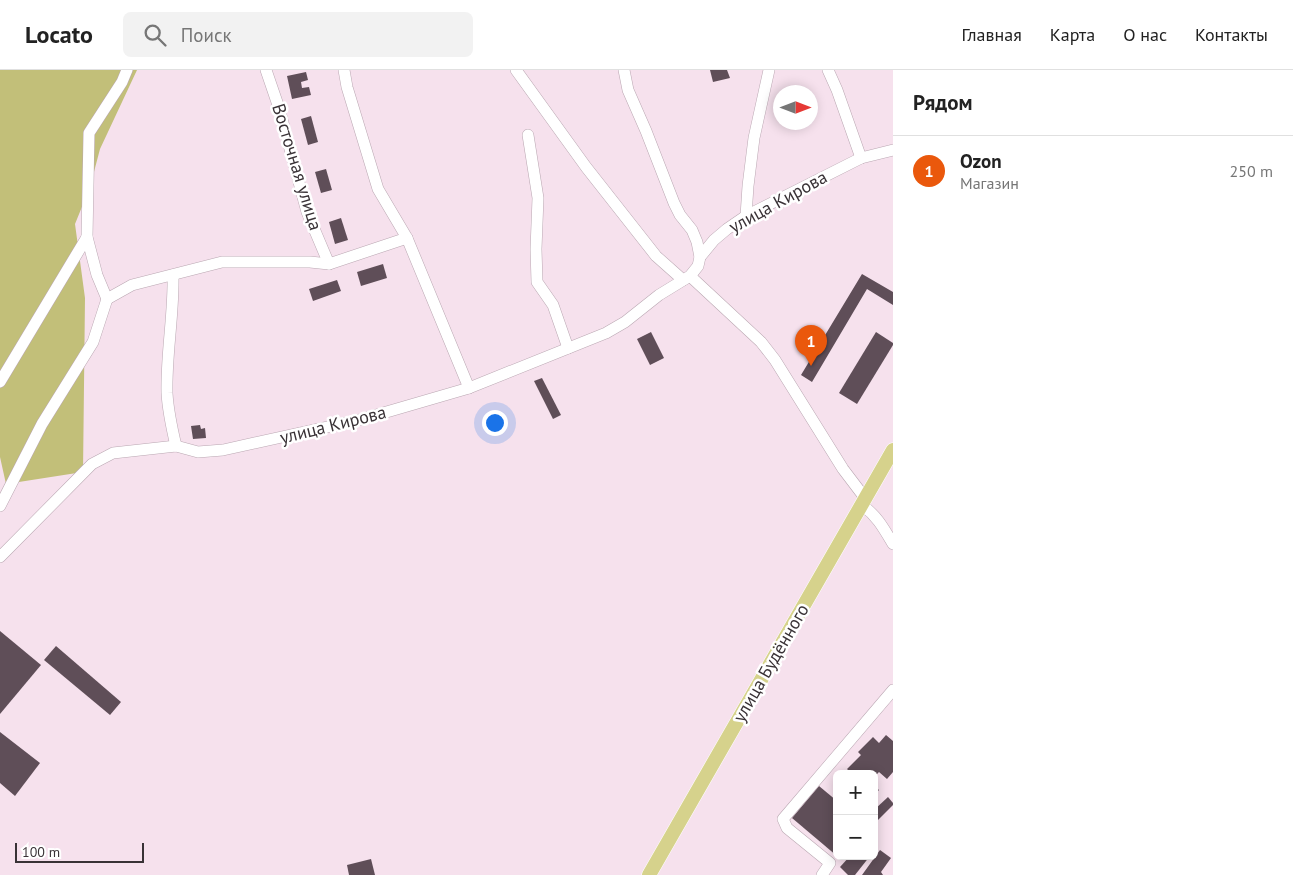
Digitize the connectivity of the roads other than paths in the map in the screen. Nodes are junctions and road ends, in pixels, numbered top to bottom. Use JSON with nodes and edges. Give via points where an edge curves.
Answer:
{"nodes":[{"id":1,"x":126,"y":70,"type":"edge"},
{"id":2,"x":266,"y":70,"type":"edge"},
{"id":3,"x":344,"y":70,"type":"edge"},
{"id":4,"x":516,"y":70,"type":"edge"},
{"id":5,"x":624,"y":70,"type":"edge"},
{"id":6,"x":769,"y":70,"type":"edge"},
{"id":7,"x":828,"y":70,"type":"edge"},
{"id":8,"x":528,"y":135,"type":"dead end"},
{"id":9,"x":893,"y":150,"type":"edge"},
{"id":10,"x":861,"y":158,"type":"junction"},
{"id":11,"x":746,"y":216,"type":"junction"},
{"id":12,"x":87,"y":237,"type":"junction"},
{"id":13,"x":318,"y":238,"type":"junction"},
{"id":14,"x":407,"y":238,"type":"junction"},
{"id":15,"x":700,"y":257,"type":"junction"},
{"id":16,"x":310,"y":262,"type":"junction"},
{"id":17,"x":330,"y":264,"type":"junction"},
{"id":18,"x":173,"y":274,"type":"junction"},
{"id":19,"x":687,"y":278,"type":"junction"},
{"id":20,"x":108,"y":298,"type":"junction"},
{"id":21,"x":568,"y":348,"type":"junction"},
{"id":22,"x":0,"y":382,"type":"edge"},
{"id":23,"x":470,"y":388,"type":"junction"},
{"id":24,"x":176,"y":446,"type":"junction"},
{"id":25,"x":893,"y":450,"type":"edge"},
{"id":26,"x":863,"y":501,"type":"junction"},
{"id":27,"x":0,"y":506,"type":"edge"},
{"id":28,"x":893,"y":544,"type":"edge"},
{"id":29,"x":0,"y":557,"type":"edge"},
{"id":30,"x":893,"y":690,"type":"edge"},
{"id":31,"x":649,"y":875,"type":"edge"},
{"id":32,"x":822,"y":875,"type":"edge"}],
"edges":[{"from":1,"to":12,"type":"street","via":[[122,82],[89,133]]},
{"from":2,"to":13,"type":"street","name":"Восточная улица","via":[[307,212]]},
{"from":3,"to":14,"type":"street","via":[[378,190]]},
{"from":4,"to":19,"type":"street","via":[[656,256]]},
{"from":5,"to":15,"type":"street","via":[[628,90],[674,203],[692,230]]},
{"from":6,"to":11,"type":"street","via":[[754,138]]},
{"from":7,"to":10,"type":"street"},
{"from":8,"to":21,"type":"street","via":[[538,198],[537,282],[553,305]]},
{"from":9,"to":10,"type":"street","name":"улица Кирова"},
{"from":10,"to":11,"type":"street","name":"улица Кирова"},
{"from":11,"to":15,"type":"street","name":"улица Кирова","via":[[714,240]]},
{"from":12,"to":20,"type":"street","via":[[97,275]]},
{"from":12,"to":22,"type":"street"},
{"from":13,"to":16,"type":"street"},
{"from":13,"to":17,"type":"street","name":"Восточная улица"},
{"from":14,"to":17,"type":"street"},
{"from":14,"to":23,"type":"street"},
{"from":15,"to":19,"type":"street","name":"улица Кирова","via":[[698,266]]},
{"from":16,"to":17,"type":"street"},
{"from":16,"to":18,"type":"street","via":[[222,262]]},
{"from":18,"to":20,"type":"street","via":[[132,285]]},
{"from":18,"to":24,"type":"street","via":[[167,393]]},
{"from":19,"to":21,"type":"street","name":"улица Кирова","via":[[659,295],[626,322]]},
{"from":19,"to":26,"type":"street","via":[[761,342]]},
{"from":20,"to":27,"type":"street","via":[[93,342],[42,424]]},
{"from":21,"to":23,"type":"street","name":"улица Кирова"},
{"from":23,"to":24,"type":"street","name":"улица Кирова","via":[[359,420],[223,450],[198,452]]},
{"from":24,"to":29,"type":"street","name":"улица Кирова","via":[[113,453],[92,464]]},
{"from":25,"to":26,"type":"main road","name":"улица Будённого"},
{"from":26,"to":28,"type":"street","via":[[881,522]]},
{"from":26,"to":31,"type":"main road","name":"улица Будённого"},
{"from":30,"to":32,"type":"street","via":[[783,819],[787,828],[830,863]]}]}
